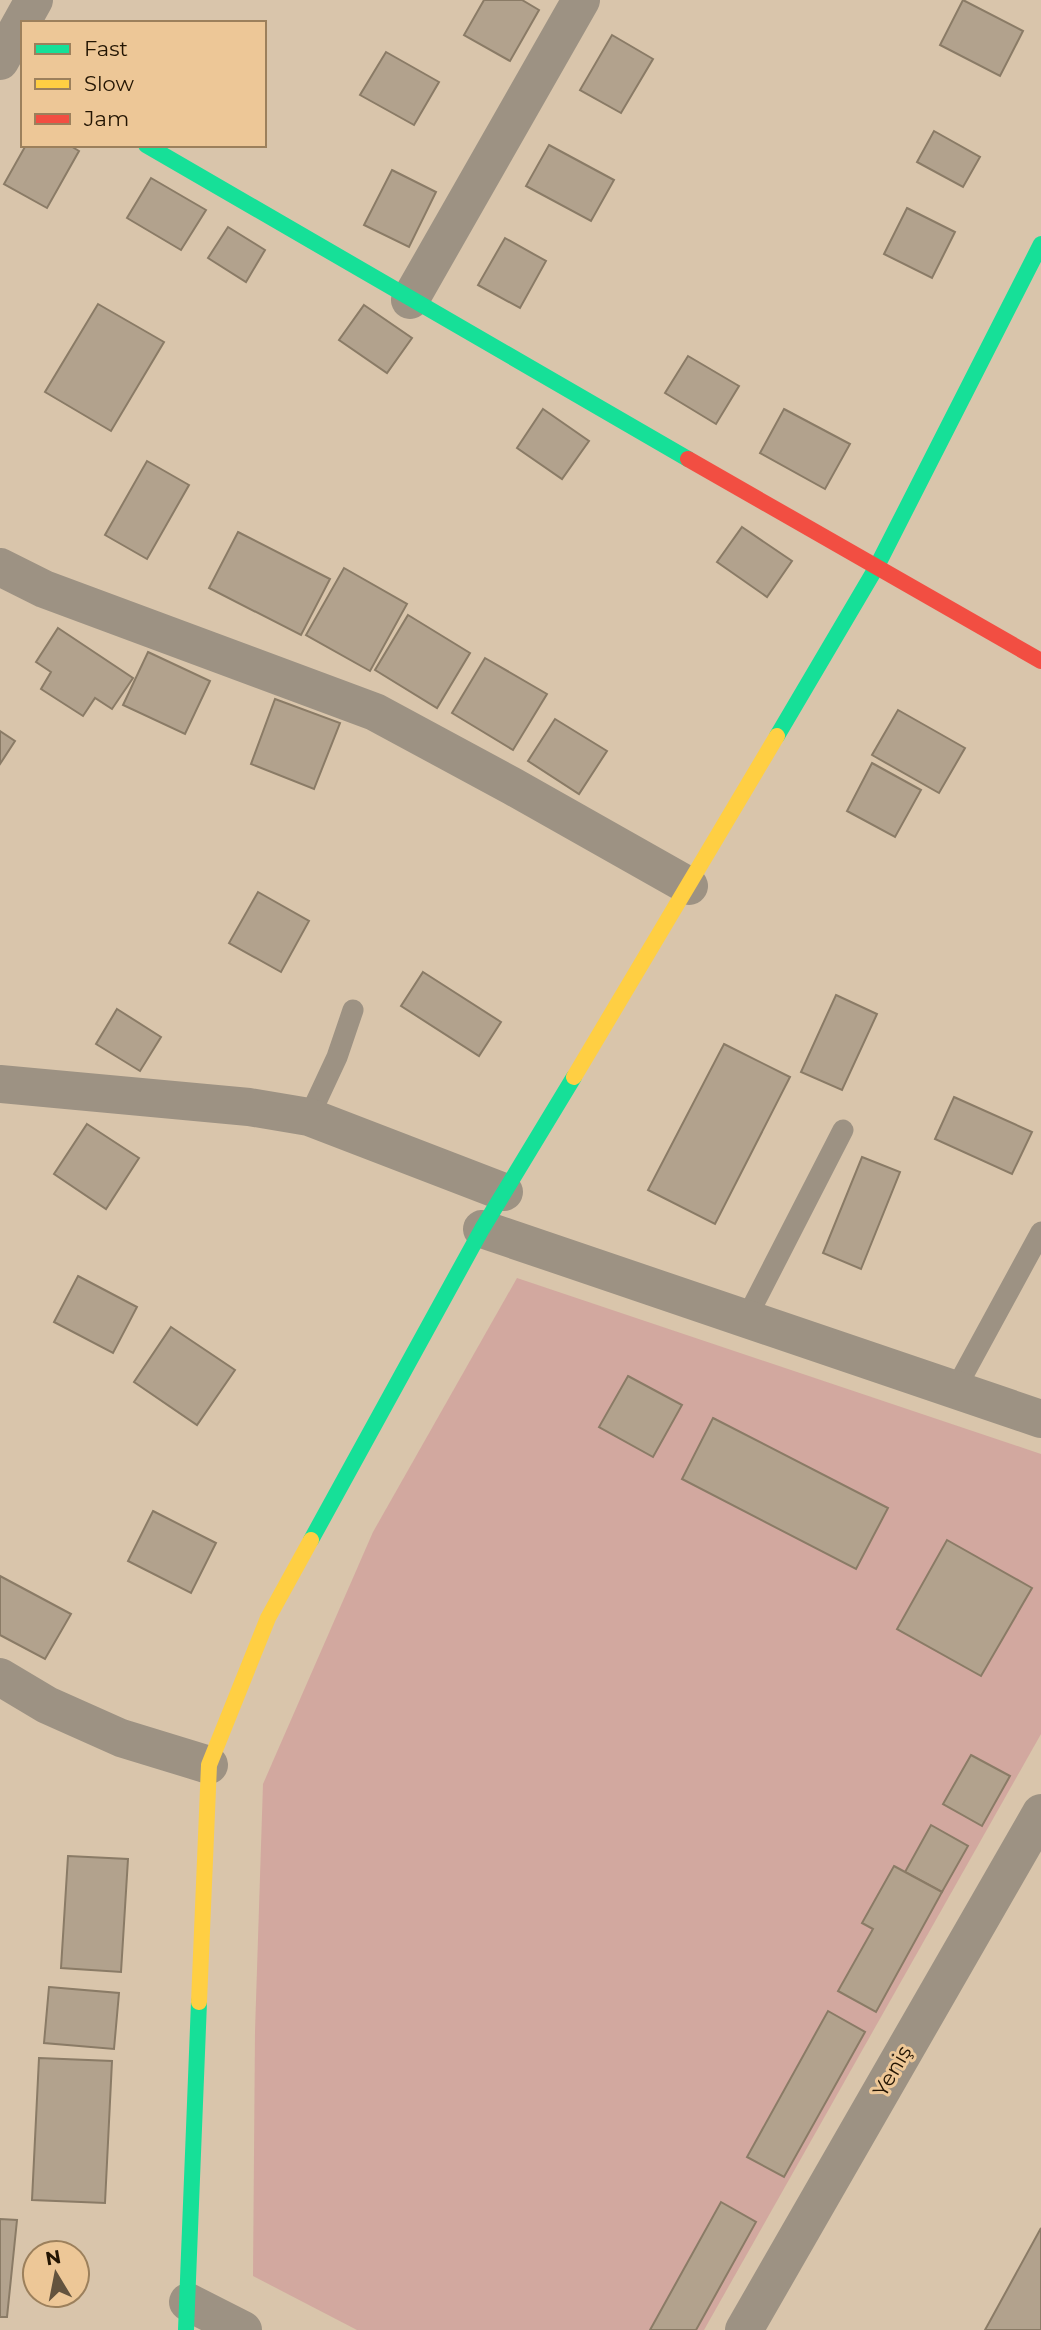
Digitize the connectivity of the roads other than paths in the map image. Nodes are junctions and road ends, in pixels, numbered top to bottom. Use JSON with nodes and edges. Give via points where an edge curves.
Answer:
{"nodes":[{"id":1,"x":34,"y":0,"type":"edge"},
{"id":2,"x":582,"y":0,"type":"edge"},
{"id":3,"x":22,"y":21,"type":"edge"},
{"id":4,"x":21,"y":23,"type":"edge"},
{"id":5,"x":0,"y":61,"type":"edge"},
{"id":6,"x":21,"y":72,"type":"edge"},
{"id":7,"x":149,"y":147,"type":"edge"},
{"id":8,"x":1041,"y":244,"type":"edge"},
{"id":9,"x":410,"y":300,"type":"junction"},
{"id":10,"x":0,"y":567,"type":"edge"},
{"id":11,"x":876,"y":568,"type":"junction"},
{"id":12,"x":1041,"y":661,"type":"edge"},
{"id":13,"x":689,"y":886,"type":"junction"},
{"id":14,"x":353,"y":1010,"type":"dead end"},
{"id":15,"x":0,"y":1084,"type":"edge"},
{"id":16,"x":309,"y":1117,"type":"junction"},
{"id":17,"x":843,"y":1130,"type":"dead end"},
{"id":18,"x":504,"y":1192,"type":"junction"},
{"id":19,"x":482,"y":1229,"type":"junction"},
{"id":20,"x":1041,"y":1232,"type":"edge"},
{"id":21,"x":746,"y":1319,"type":"junction"},
{"id":22,"x":956,"y":1390,"type":"junction"},
{"id":23,"x":1041,"y":1419,"type":"edge"},
{"id":24,"x":0,"y":1677,"type":"edge"},
{"id":25,"x":209,"y":1765,"type":"junction"},
{"id":26,"x":1041,"y":1813,"type":"edge"},
{"id":27,"x":187,"y":2316,"type":"edge"},
{"id":28,"x":243,"y":2330,"type":"edge"},
{"id":29,"x":744,"y":2330,"type":"edge"}],
"edges":[{"from":1,"to":3,"type":"street"},
{"from":2,"to":9,"type":"street"},
{"from":4,"to":5,"type":"street"},
{"from":5,"to":6,"type":"street"},
{"from":7,"to":9,"type":"main road"},
{"from":8,"to":11,"type":"main road"},
{"from":9,"to":11,"type":"main road"},
{"from":10,"to":13,"type":"street","via":[[44,589],[375,712]]},
{"from":11,"to":12,"type":"main road"},
{"from":11,"to":13,"type":"main road"},
{"from":13,"to":18,"type":"main road"},
{"from":14,"to":16,"type":"lane"},
{"from":15,"to":16,"type":"street"},
{"from":16,"to":18,"type":"street"},
{"from":17,"to":21,"type":"lane"},
{"from":18,"to":19,"type":"main road"},
{"from":19,"to":21,"type":"street"},
{"from":19,"to":25,"type":"main road","via":[[268,1618]]},
{"from":20,"to":22,"type":"lane"},
{"from":21,"to":22,"type":"street"},
{"from":22,"to":23,"type":"street"},
{"from":24,"to":25,"type":"street","via":[[47,1705],[121,1738]]},
{"from":25,"to":27,"type":"main road"},
{"from":26,"to":29,"type":"street","name":"Yeniş"},
{"from":27,"to":28,"type":"street"}]}
